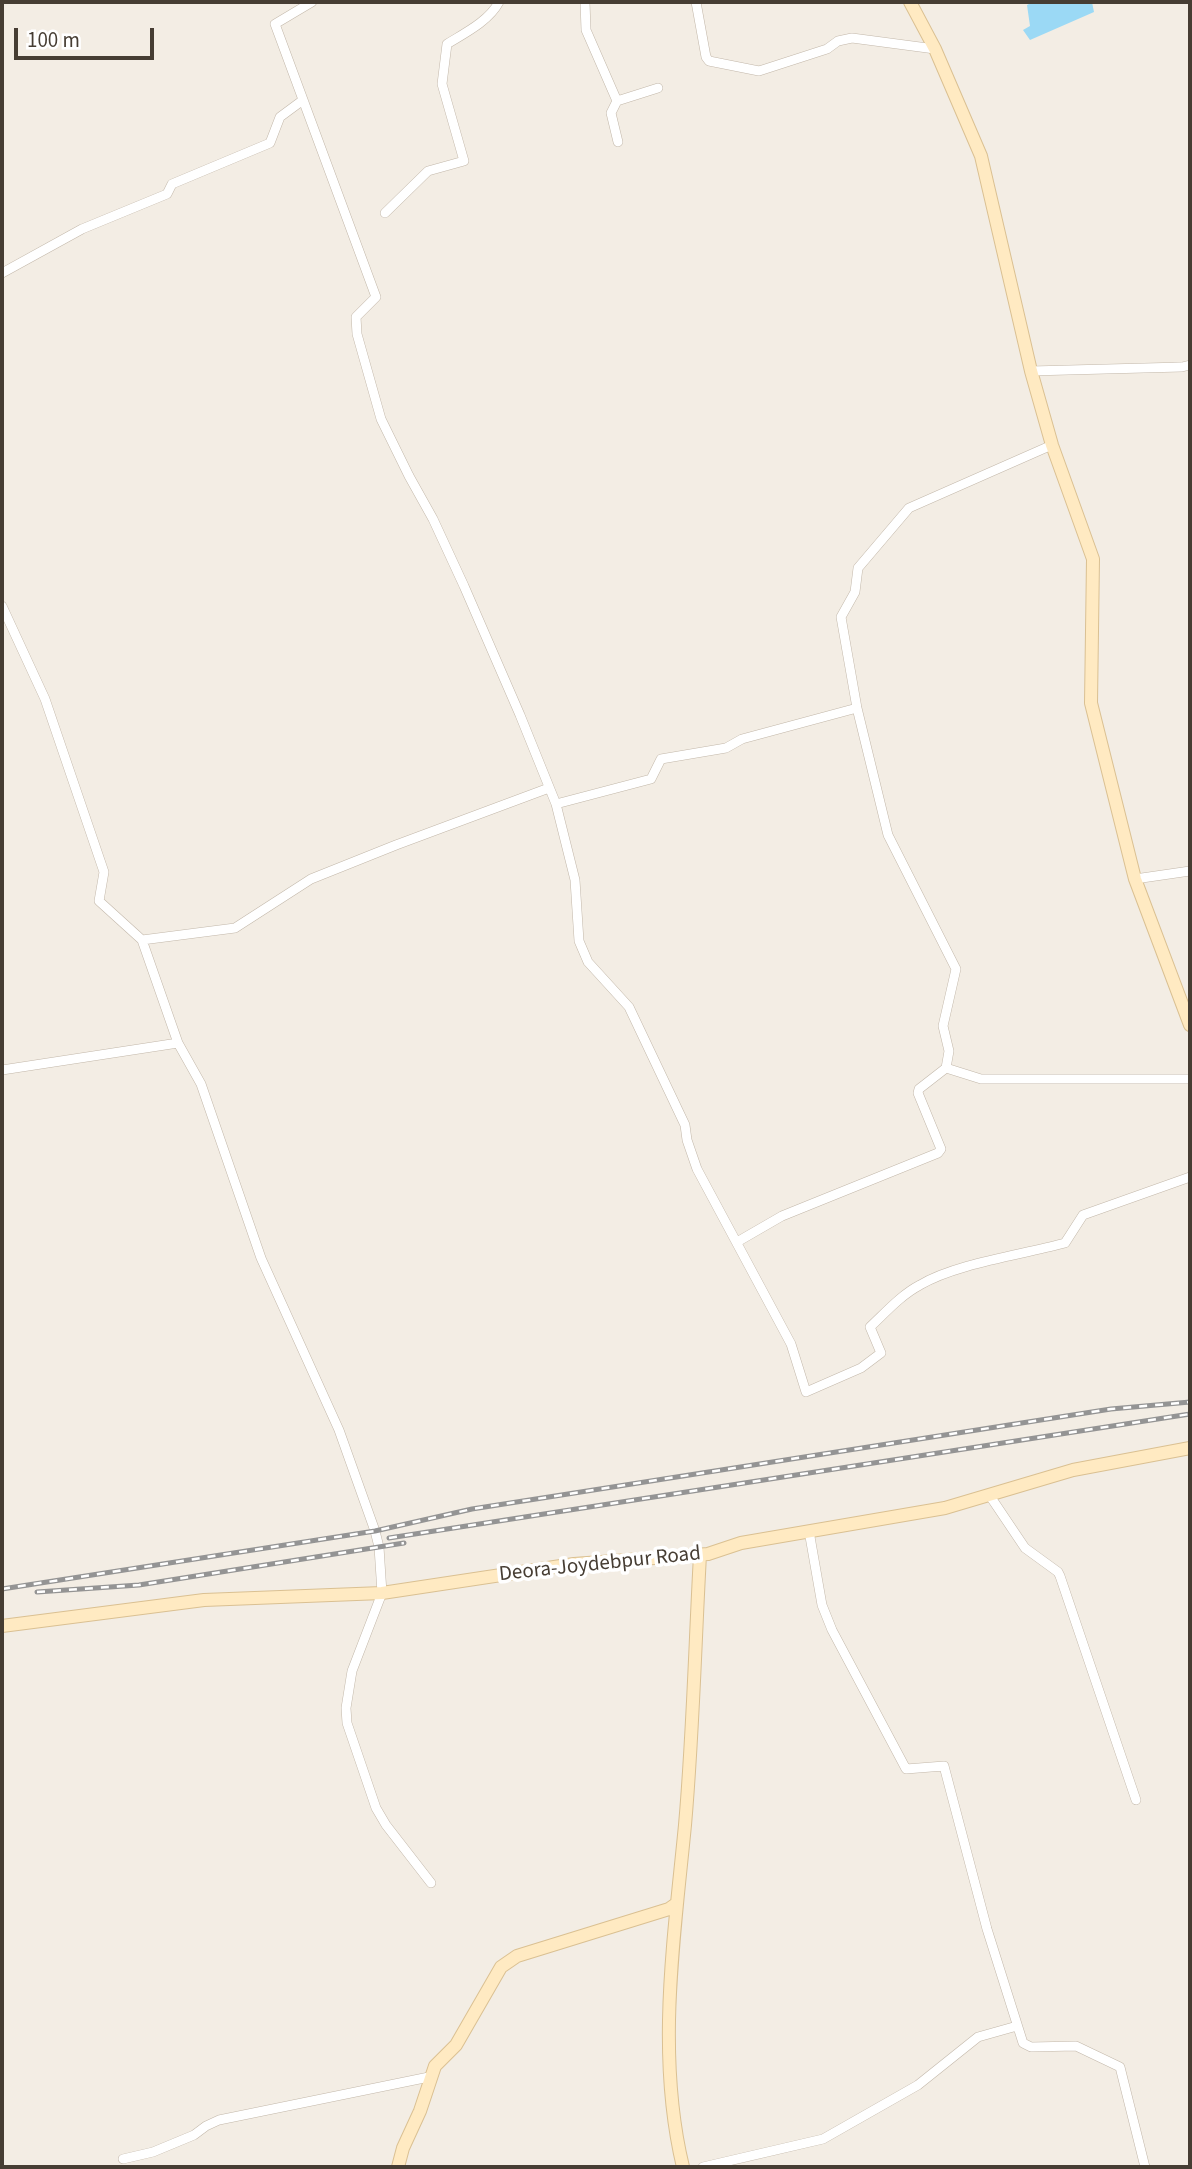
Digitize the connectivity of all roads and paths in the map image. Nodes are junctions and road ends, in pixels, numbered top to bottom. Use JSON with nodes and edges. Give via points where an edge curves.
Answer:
{"nodes":[{"id":1,"x":312,"y":2,"type":"edge"},
{"id":2,"x":499,"y":2,"type":"edge"},
{"id":3,"x":585,"y":2,"type":"edge"},
{"id":4,"x":696,"y":2,"type":"edge"},
{"id":5,"x":910,"y":2,"type":"edge"},
{"id":6,"x":935,"y":49,"type":"junction"},
{"id":7,"x":658,"y":88,"type":"dead end"},
{"id":8,"x":303,"y":100,"type":"junction"},
{"id":9,"x":617,"y":101,"type":"junction"},
{"id":10,"x":618,"y":142,"type":"dead end"},
{"id":11,"x":385,"y":213,"type":"dead end"},
{"id":12,"x":2,"y":273,"type":"edge"},
{"id":13,"x":1190,"y":365,"type":"edge"},
{"id":14,"x":1031,"y":371,"type":"junction"},
{"id":15,"x":1052,"y":445,"type":"junction"},
{"id":16,"x":2,"y":606,"type":"edge"},
{"id":17,"x":857,"y":708,"type":"junction"},
{"id":18,"x":549,"y":788,"type":"junction"},
{"id":19,"x":556,"y":804,"type":"junction"},
{"id":20,"x":1190,"y":871,"type":"edge"},
{"id":21,"x":1135,"y":879,"type":"junction"},
{"id":22,"x":142,"y":940,"type":"junction"},
{"id":23,"x":1190,"y":1025,"type":"edge"},
{"id":24,"x":178,"y":1043,"type":"junction"},
{"id":25,"x":946,"y":1068,"type":"junction"},
{"id":26,"x":2,"y":1070,"type":"edge"},
{"id":27,"x":1190,"y":1079,"type":"edge"},
{"id":28,"x":1190,"y":1177,"type":"edge"},
{"id":29,"x":737,"y":1242,"type":"junction"},
{"id":30,"x":1190,"y":1448,"type":"edge"},
{"id":31,"x":990,"y":1496,"type":"junction"},
{"id":32,"x":809,"y":1531,"type":"junction"},
{"id":33,"x":699,"y":1555,"type":"junction"},
{"id":34,"x":382,"y":1593,"type":"junction"},
{"id":35,"x":2,"y":1626,"type":"edge"},
{"id":36,"x":1136,"y":1800,"type":"dead end"},
{"id":37,"x":431,"y":1883,"type":"dead end"},
{"id":38,"x":676,"y":1905,"type":"junction"},
{"id":39,"x":1017,"y":2026,"type":"junction"},
{"id":40,"x":429,"y":2077,"type":"junction"},
{"id":41,"x":122,"y":2159,"type":"dead end"},
{"id":42,"x":398,"y":2167,"type":"edge"},
{"id":43,"x":683,"y":2167,"type":"edge"},
{"id":44,"x":703,"y":2167,"type":"edge"},
{"id":45,"x":1145,"y":2167,"type":"edge"}],
"edges":[{"from":1,"to":8,"type":"street","via":[[275,24]]},
{"from":2,"to":11,"type":"street","via":[[474,28],[447,44],[442,84],[464,160],[428,171]]},
{"from":3,"to":9,"type":"street","via":[[586,30]]},
{"from":4,"to":6,"type":"street","via":[[709,61],[759,71],[845,39]]},
{"from":5,"to":6,"type":"street"},
{"from":6,"to":14,"type":"street","via":[[981,156]]},
{"from":7,"to":9,"type":"street"},
{"from":8,"to":12,"type":"street","via":[[280,117],[270,143],[172,184],[167,194],[82,229]]},
{"from":8,"to":18,"type":"street","via":[[376,297],[356,317],[381,419],[454,563]]},
{"from":9,"to":10,"type":"street","via":[[611,113]]},
{"from":13,"to":14,"type":"street"},
{"from":14,"to":15,"type":"street"},
{"from":15,"to":17,"type":"street","via":[[911,506],[858,568],[855,592],[841,617]]},
{"from":15,"to":21,"type":"street","via":[[1093,559],[1091,703]]},
{"from":16,"to":22,"type":"street","via":[[45,699],[104,872],[99,901]]},
{"from":17,"to":19,"type":"street","via":[[741,739],[726,748],[661,759],[651,779]]},
{"from":17,"to":25,"type":"street","via":[[888,835],[956,968],[943,1026],[949,1051]]},
{"from":18,"to":19,"type":"street"},
{"from":18,"to":22,"type":"street","via":[[312,879],[235,928]]},
{"from":19,"to":29,"type":"street","via":[[575,880],[579,941],[587,962],[629,1007],[685,1125],[697,1169]]},
{"from":20,"to":21,"type":"street"},
{"from":21,"to":23,"type":"street"},
{"from":22,"to":24,"type":"street"},
{"from":24,"to":26,"type":"street"},
{"from":24,"to":34,"type":"street","via":[[201,1084],[261,1258],[339,1430],[375,1531]]},
{"from":25,"to":27,"type":"street","via":[[981,1079]]},
{"from":25,"to":29,"type":"street","via":[[918,1093],[942,1145],[938,1153],[782,1216]]},
{"from":28,"to":29,"type":"street","via":[[1083,1215],[1060,1244],[944,1273],[922,1283],[870,1327],[881,1353],[860,1368],[806,1392],[792,1344]]},
{"from":30,"to":31,"type":"street","name":"Deora-Joydebpur Road","via":[[1073,1470]]},
{"from":31,"to":32,"type":"street","name":"Deora-Joydebpur Road"},
{"from":31,"to":36,"type":"street","via":[[1025,1548],[1060,1576]]},
{"from":32,"to":33,"type":"street","name":"Deora-Joydebpur Road"},
{"from":32,"to":39,"type":"street","via":[[822,1605],[832,1630],[906,1769],[944,1766]]},
{"from":33,"to":34,"type":"street","name":"Deora-Joydebpur Road","via":[[574,1564]]},
{"from":33,"to":38,"type":"street","via":[[685,1822]]},
{"from":34,"to":35,"type":"street","name":"Deora-Joydebpur Road","via":[[204,1600]]},
{"from":34,"to":37,"type":"street","via":[[352,1671],[347,1723],[376,1808]]},
{"from":38,"to":40,"type":"street","via":[[510,1959],[491,1981],[456,2045]]},
{"from":38,"to":43,"type":"street","via":[[670,2090]]},
{"from":39,"to":44,"type":"street","via":[[978,2037],[918,2085],[823,2139]]},
{"from":39,"to":45,"type":"street","via":[[1026,2046],[1076,2046],[1120,2067]]},
{"from":40,"to":41,"type":"street","via":[[219,2120],[153,2152]]},
{"from":40,"to":42,"type":"street"}]}
